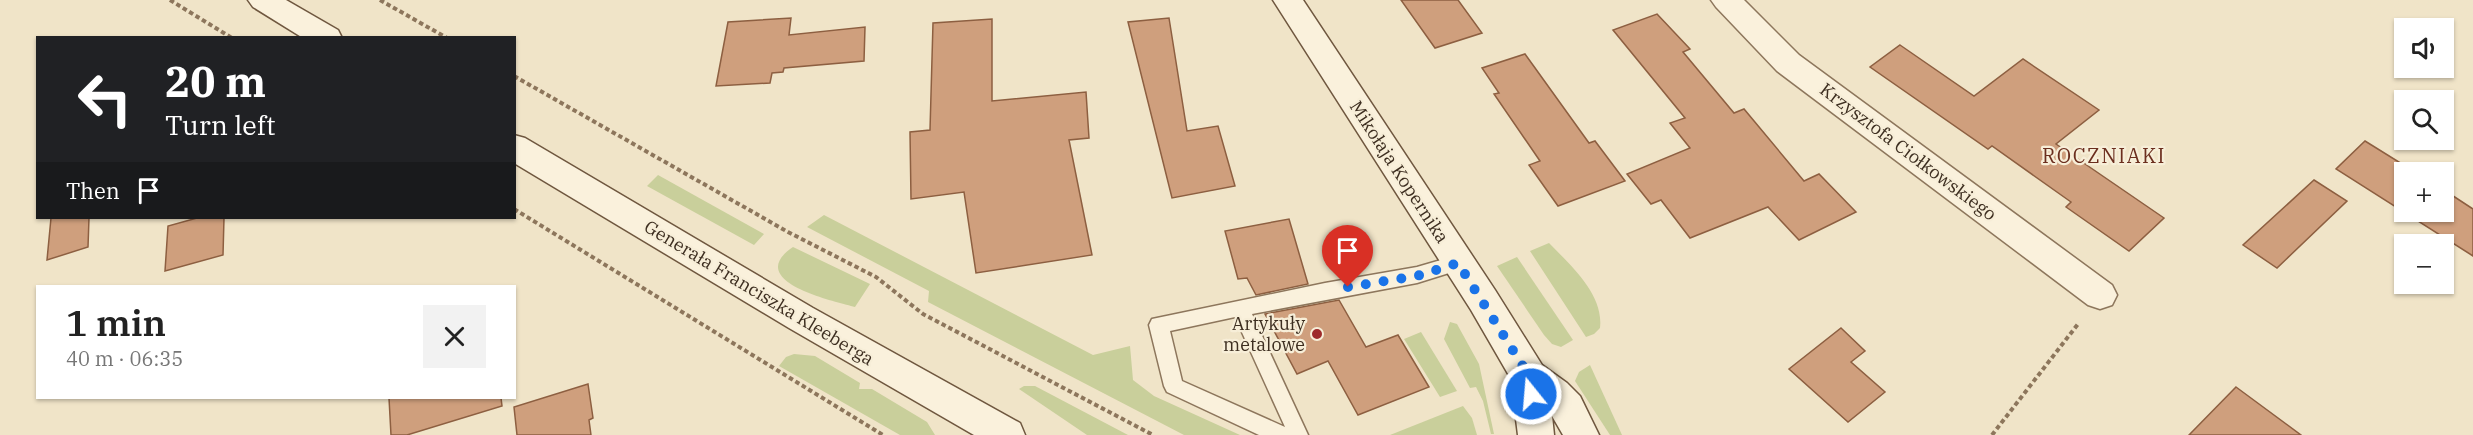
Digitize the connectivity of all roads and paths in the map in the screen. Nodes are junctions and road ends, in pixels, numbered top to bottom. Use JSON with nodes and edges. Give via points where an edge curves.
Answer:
{"nodes":[{"id":1,"x":170,"y":0,"type":"edge"},
{"id":2,"x":263,"y":0,"type":"edge"},
{"id":3,"x":380,"y":0,"type":"edge"},
{"id":4,"x":1288,"y":0,"type":"edge"},
{"id":5,"x":1726,"y":0,"type":"edge"},
{"id":6,"x":229,"y":36,"type":"edge"},
{"id":7,"x":324,"y":36,"type":"edge"},
{"id":8,"x":443,"y":36,"type":"edge"},
{"id":9,"x":516,"y":77,"type":"edge"},
{"id":10,"x":516,"y":148,"type":"edge"},
{"id":11,"x":516,"y":210,"type":"edge"},
{"id":12,"x":1458,"y":263,"type":"junction"},
{"id":13,"x":2100,"y":295,"type":"joint"},
{"id":14,"x":1240,"y":308,"type":"junction"},
{"id":15,"x":1529,"y":376,"type":"junction"},
{"id":16,"x":883,"y":435,"type":"edge"},
{"id":17,"x":1006,"y":435,"type":"edge"},
{"id":18,"x":1153,"y":435,"type":"edge"},
{"id":19,"x":1280,"y":435,"type":"edge"},
{"id":20,"x":1298,"y":435,"type":"edge"},
{"id":21,"x":1536,"y":435,"type":"edge"},
{"id":22,"x":1581,"y":435,"type":"edge"},
{"id":23,"x":1992,"y":435,"type":"edge"}],
"edges":[{"from":1,"to":6,"type":"path"},
{"from":2,"to":7,"type":"street"},
{"from":3,"to":8,"type":"path"},
{"from":4,"to":12,"type":"street","name":"Mikołaja Kopernika"},
{"from":5,"to":13,"type":"street","name":"Krzysztofa Ciołkowskiego","via":[[1788,63]]},
{"from":9,"to":18,"type":"path","via":[[788,232],[876,277],[923,314]]},
{"from":10,"to":17,"type":"street","name":"Generała Franciszka Kleeberga"},
{"from":11,"to":16,"type":"path"},
{"from":12,"to":14,"type":"lane","via":[[1417,276]]},
{"from":12,"to":15,"type":"street","name":"Mikołaja Kopernika"},
{"from":13,"to":23,"type":"path"},
{"from":14,"to":19,"type":"lane","via":[[1159,325],[1174,386]]},
{"from":14,"to":20,"type":"lane"},
{"from":15,"to":21,"type":"street","name":"Mikołaja Kopernika"},
{"from":15,"to":22,"type":"street","name":"Mikołaja Kopernika","via":[[1562,399]]}]}
